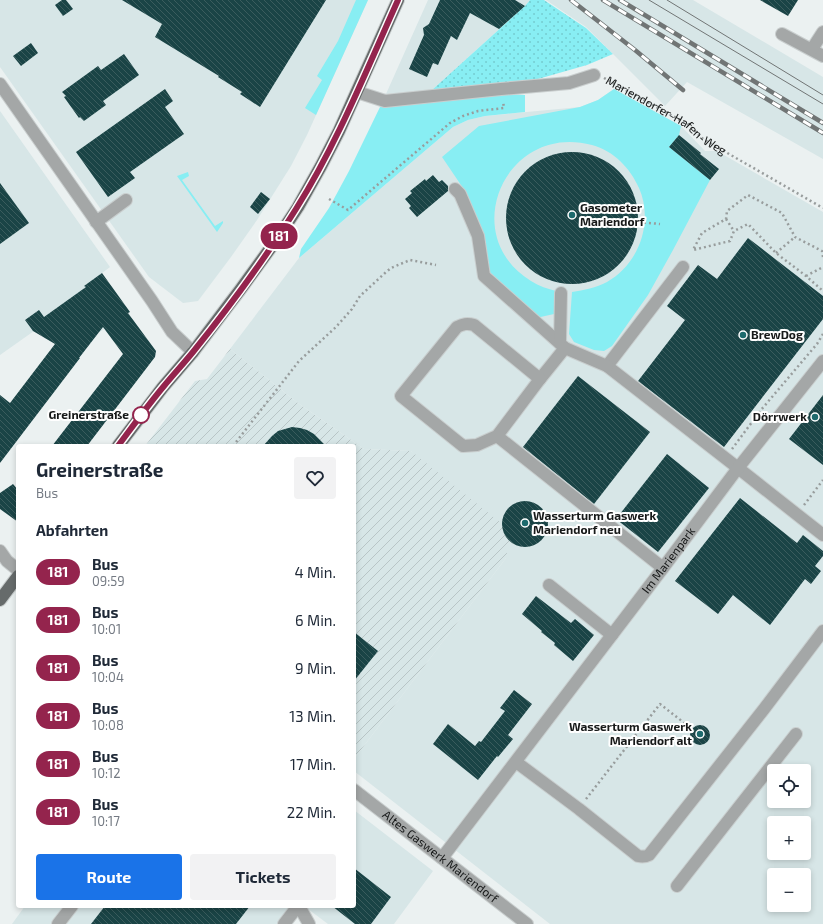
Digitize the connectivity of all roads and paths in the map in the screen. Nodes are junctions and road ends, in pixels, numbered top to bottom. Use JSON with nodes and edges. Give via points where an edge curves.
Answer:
{"nodes":[{"id":1,"x":398,"y":0,"type":"edge"},
{"id":2,"x":823,"y":32,"type":"edge"},
{"id":3,"x":782,"y":34,"type":"dead end"},
{"id":4,"x":812,"y":49,"type":"junction"},
{"id":5,"x":823,"y":56,"type":"edge"},
{"id":6,"x":594,"y":75,"type":"joint"},
{"id":7,"x":0,"y":84,"type":"edge"},
{"id":8,"x":500,"y":89,"type":"junction"},
{"id":9,"x":357,"y":92,"type":"junction"},
{"id":10,"x":455,"y":189,"type":"dead end"},
{"id":11,"x":329,"y":199,"type":"dead end"},
{"id":12,"x":126,"y":200,"type":"dead end"},
{"id":13,"x":823,"y":208,"type":"edge"},
{"id":14,"x":726,"y":219,"type":"junction"},
{"id":15,"x":96,"y":222,"type":"junction"},
{"id":16,"x":638,"y":222,"type":"dead end"},
{"id":17,"x":660,"y":224,"type":"dead end"},
{"id":18,"x":734,"y":231,"type":"junction"},
{"id":19,"x":795,"y":237,"type":"junction"},
{"id":20,"x":776,"y":253,"type":"junction"},
{"id":21,"x":823,"y":257,"type":"edge"},
{"id":22,"x":436,"y":265,"type":"dead end"},
{"id":23,"x":683,"y":267,"type":"dead end"},
{"id":24,"x":823,"y":267,"type":"edge"},
{"id":25,"x":806,"y":276,"type":"junction"},
{"id":26,"x":823,"y":291,"type":"edge"},
{"id":27,"x":561,"y":293,"type":"dead end"},
{"id":28,"x":823,"y":334,"type":"edge"},
{"id":29,"x":562,"y":345,"type":"junction"},
{"id":30,"x":193,"y":352,"type":"junction"},
{"id":31,"x":823,"y":361,"type":"edge"},
{"id":32,"x":607,"y":366,"type":"junction"},
{"id":33,"x":540,"y":379,"type":"junction"},
{"id":34,"x":497,"y":436,"type":"junction"},
{"id":35,"x":120,"y":444,"type":"edge"},
{"id":36,"x":235,"y":444,"type":"edge"},
{"id":37,"x":732,"y":462,"type":"junction"},
{"id":38,"x":823,"y":480,"type":"edge"},
{"id":39,"x":797,"y":515,"type":"junction"},
{"id":40,"x":823,"y":535,"type":"edge"},
{"id":41,"x":0,"y":551,"type":"edge"},
{"id":42,"x":16,"y":568,"type":"edge"},
{"id":43,"x":664,"y":568,"type":"junction"},
{"id":44,"x":16,"y":579,"type":"edge"},
{"id":45,"x":550,"y":585,"type":"dead end"},
{"id":46,"x":0,"y":600,"type":"edge"},
{"id":47,"x":823,"y":631,"type":"edge"},
{"id":48,"x":612,"y":635,"type":"junction"},
{"id":49,"x":692,"y":729,"type":"dead end"},
{"id":50,"x":796,"y":734,"type":"dead end"},
{"id":51,"x":516,"y":762,"type":"junction"},
{"id":52,"x":356,"y":792,"type":"edge"},
{"id":53,"x":579,"y":809,"type":"junction"},
{"id":54,"x":442,"y":858,"type":"junction"},
{"id":55,"x":677,"y":886,"type":"dead end"},
{"id":56,"x":70,"y":908,"type":"edge"},
{"id":57,"x":296,"y":908,"type":"edge"},
{"id":58,"x":299,"y":908,"type":"edge"},
{"id":59,"x":58,"y":924,"type":"edge"},
{"id":60,"x":284,"y":924,"type":"edge"},
{"id":61,"x":309,"y":924,"type":"edge"},
{"id":62,"x":527,"y":924,"type":"edge"}],
"edges":[{"from":1,"to":9,"type":"main road"},
{"from":2,"to":4,"type":"street"},
{"from":3,"to":4,"type":"street"},
{"from":4,"to":5,"type":"street"},
{"from":6,"to":8,"type":"street","name":"Mariendorfer-Hafen-Weg","via":[[569,83]]},
{"from":6,"to":13,"type":"path","name":"Mariendorfer-Hafen-Weg","via":[[601,76],[689,125],[703,139]]},
{"from":7,"to":15,"type":"street"},
{"from":8,"to":9,"type":"street","name":"Mariendorfer-Hafen-Weg","via":[[385,101]]},
{"from":8,"to":11,"type":"path","via":[[504,108],[478,111],[450,123],[348,210]]},
{"from":9,"to":30,"type":"main road","via":[[321,166],[291,218],[257,268]]},
{"from":10,"to":29,"type":"street","via":[[460,194],[478,236],[484,276]]},
{"from":12,"to":15,"type":"street"},
{"from":14,"to":18,"type":"path"},
{"from":14,"to":18,"type":"path","via":[[702,233],[693,250],[730,241]]},
{"from":14,"to":19,"type":"path","via":[[727,211],[748,195],[782,213]]},
{"from":15,"to":30,"type":"street","via":[[172,332]]},
{"from":16,"to":17,"type":"path"},
{"from":18,"to":20,"type":"path","via":[[748,224]]},
{"from":19,"to":20,"type":"path"},
{"from":19,"to":21,"type":"path","via":[[822,251]]},
{"from":20,"to":25,"type":"path"},
{"from":22,"to":36,"type":"path","via":[[410,260],[391,268],[360,296],[336,327],[299,361]]},
{"from":23,"to":32,"type":"street"},
{"from":24,"to":25,"type":"path"},
{"from":25,"to":26,"type":"path"},
{"from":27,"to":29,"type":"street"},
{"from":28,"to":37,"type":"path","via":[[761,410]]},
{"from":29,"to":32,"type":"street"},
{"from":29,"to":33,"type":"street"},
{"from":30,"to":35,"type":"main road"},
{"from":31,"to":37,"type":"street","name":"Im Marienpark"},
{"from":32,"to":37,"type":"street"},
{"from":33,"to":34,"type":"street"},
{"from":33,"to":34,"type":"street","via":[[468,323],[457,327],[401,396],[463,446],[477,445]]},
{"from":34,"to":43,"type":"street"},
{"from":37,"to":39,"type":"street"},
{"from":37,"to":43,"type":"street","name":"Im Marienpark","via":[[726,484]]},
{"from":38,"to":39,"type":"path"},
{"from":39,"to":40,"type":"street"},
{"from":41,"to":42,"type":"street"},
{"from":43,"to":48,"type":"street","name":"Im Marienpark"},
{"from":44,"to":46,"type":"main road"},
{"from":45,"to":48,"type":"street"},
{"from":47,"to":53,"type":"street","via":[[649,855],[638,856]]},
{"from":48,"to":51,"type":"street","name":"Im Marienpark"},
{"from":49,"to":53,"type":"path","via":[[660,704]]},
{"from":50,"to":55,"type":"street"},
{"from":51,"to":53,"type":"street"},
{"from":51,"to":54,"type":"street","name":"Im Marienpark"},
{"from":52,"to":54,"type":"street","name":"Altes Gaswerk Mariendorf"},
{"from":54,"to":62,"type":"street","name":"Altes Gaswerk Mariendorf"},
{"from":56,"to":59,"type":"street"},
{"from":57,"to":60,"type":"street"},
{"from":58,"to":61,"type":"street"}]}
